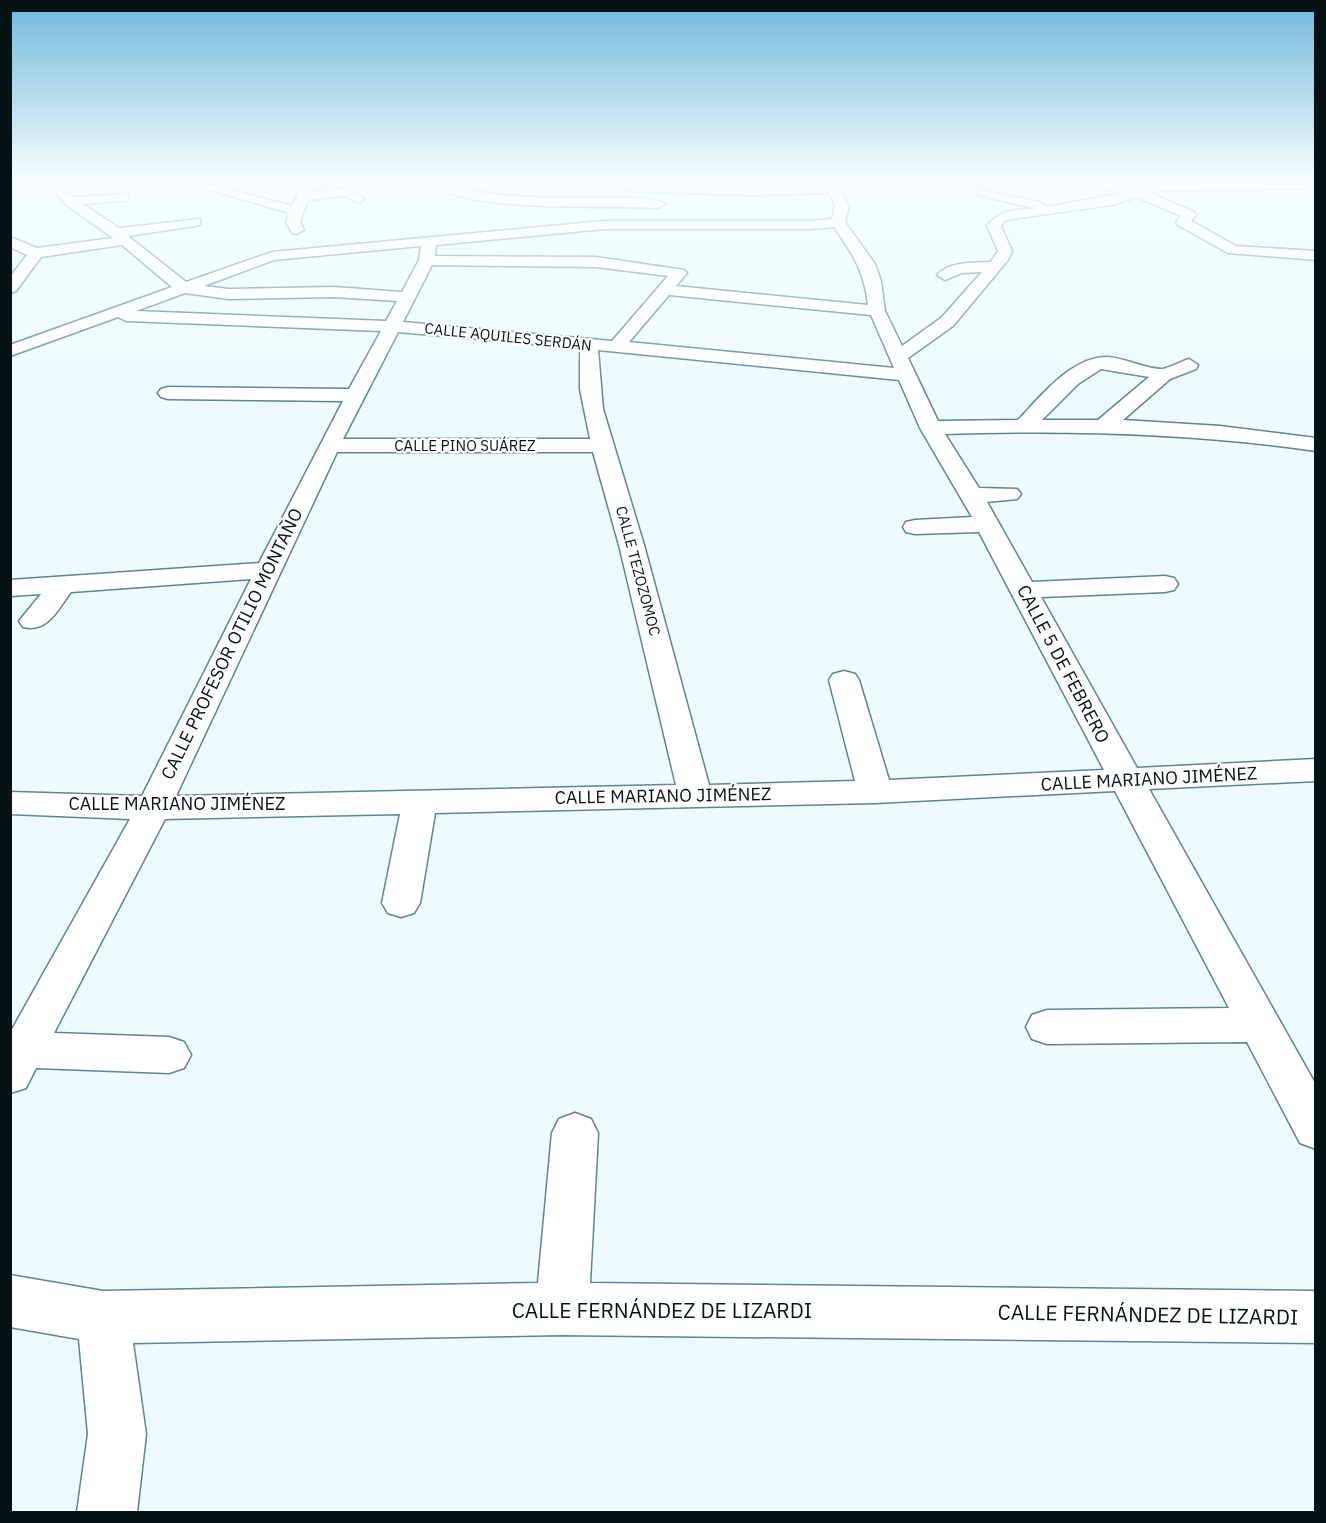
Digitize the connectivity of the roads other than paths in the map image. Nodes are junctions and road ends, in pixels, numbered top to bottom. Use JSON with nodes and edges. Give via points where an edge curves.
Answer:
{"nodes":[{"id":1,"x":29,"y":251,"type":"edge"},
{"id":2,"x":49,"y":251,"type":"edge"},
{"id":3,"x":139,"y":251,"type":"edge"},
{"id":4,"x":337,"y":251,"type":"edge"},
{"id":5,"x":427,"y":251,"type":"edge"},
{"id":6,"x":443,"y":251,"type":"edge"},
{"id":7,"x":859,"y":251,"type":"edge"},
{"id":8,"x":1005,"y":251,"type":"edge"},
{"id":9,"x":1255,"y":251,"type":"edge"},
{"id":10,"x":35,"y":254,"type":"junction"},
{"id":11,"x":1316,"y":256,"type":"edge"},
{"id":12,"x":996,"y":266,"type":"junction"},
{"id":13,"x":945,"y":275,"type":"dead end"},
{"id":14,"x":10,"y":288,"type":"edge"},
{"id":15,"x":184,"y":288,"type":"junction"},
{"id":16,"x":665,"y":290,"type":"junction"},
{"id":17,"x":405,"y":297,"type":"junction"},
{"id":18,"x":876,"y":310,"type":"junction"},
{"id":19,"x":110,"y":316,"type":"junction"},
{"id":20,"x":506,"y":316,"type":"dead end"},
{"id":21,"x":390,"y":326,"type":"junction"},
{"id":22,"x":492,"y":335,"type":"junction"},
{"id":23,"x":589,"y":346,"type":"junction"},
{"id":24,"x":615,"y":348,"type":"junction"},
{"id":25,"x":10,"y":351,"type":"edge"},
{"id":26,"x":1189,"y":365,"type":"dead end"},
{"id":27,"x":901,"y":366,"type":"junction"},
{"id":28,"x":1163,"y":375,"type":"junction"},
{"id":29,"x":168,"y":393,"type":"dead end"},
{"id":30,"x":357,"y":395,"type":"junction"},
{"id":31,"x":1025,"y":425,"type":"junction"},
{"id":32,"x":1105,"y":425,"type":"junction"},
{"id":33,"x":931,"y":428,"type":"junction"},
{"id":34,"x":602,"y":445,"type":"junction"},
{"id":35,"x":329,"y":446,"type":"junction"},
{"id":36,"x":1316,"y":446,"type":"edge"},
{"id":37,"x":972,"y":495,"type":"junction"},
{"id":38,"x":1009,"y":495,"type":"dead end"},
{"id":39,"x":987,"y":524,"type":"junction"},
{"id":40,"x":915,"y":527,"type":"dead end"},
{"id":41,"x":268,"y":570,"type":"junction"},
{"id":42,"x":1165,"y":584,"type":"dead end"},
{"id":43,"x":62,"y":586,"type":"junction"},
{"id":44,"x":10,"y":588,"type":"edge"},
{"id":45,"x":1024,"y":590,"type":"junction"},
{"id":46,"x":33,"y":621,"type":"dead end"},
{"id":47,"x":844,"y":680,"type":"dead end"},
{"id":48,"x":1316,"y":770,"type":"edge"},
{"id":49,"x":1126,"y":780,"type":"junction"},
{"id":50,"x":875,"y":792,"type":"junction"},
{"id":51,"x":695,"y":795,"type":"junction"},
{"id":52,"x":420,"y":801,"type":"junction"},
{"id":53,"x":10,"y":803,"type":"edge"},
{"id":54,"x":153,"y":808,"type":"junction"},
{"id":55,"x":401,"y":903,"type":"dead end"},
{"id":56,"x":1262,"y":1025,"type":"junction"},
{"id":57,"x":1047,"y":1027,"type":"dead end"},
{"id":58,"x":169,"y":1054,"type":"dead end"},
{"id":59,"x":18,"y":1063,"type":"edge"},
{"id":60,"x":1316,"y":1129,"type":"edge"},
{"id":61,"x":575,"y":1133,"type":"dead end"},
{"id":62,"x":10,"y":1301,"type":"edge"},
{"id":63,"x":562,"y":1308,"type":"junction"},
{"id":64,"x":104,"y":1317,"type":"junction"},
{"id":65,"x":1316,"y":1317,"type":"edge"},
{"id":66,"x":107,"y":1512,"type":"edge"}],
"edges":[{"from":1,"to":10,"type":"street"},
{"from":2,"to":10,"type":"street"},
{"from":3,"to":15,"type":"street"},
{"from":4,"to":15,"type":"street","via":[[265,257]]},
{"from":5,"to":17,"type":"street","name":"CALLE PROFESOR OTILIO MONTAÑO"},
{"from":6,"to":16,"type":"street","via":[[596,262],[668,269],[679,274]]},
{"from":7,"to":18,"type":"street","name":"CALLE 5 DE FEBRERO","via":[[873,281]]},
{"from":8,"to":12,"type":"street"},
{"from":9,"to":11,"type":"street"},
{"from":10,"to":14,"type":"street"},
{"from":12,"to":13,"type":"street","via":[[959,269]]},
{"from":12,"to":27,"type":"street","via":[[947,322]]},
{"from":15,"to":17,"type":"street","via":[[229,294],[326,292]]},
{"from":15,"to":19,"type":"street"},
{"from":16,"to":18,"type":"street"},
{"from":16,"to":24,"type":"street"},
{"from":17,"to":21,"type":"street","name":"CALLE PROFESOR OTILIO MONTAÑO"},
{"from":18,"to":27,"type":"street","name":"CALLE 5 DE FEBRERO"},
{"from":19,"to":21,"type":"street","name":"CALLE AQUILES SERDÁN"},
{"from":19,"to":25,"type":"street"},
{"from":20,"to":22,"type":"street"},
{"from":21,"to":22,"type":"street","name":"CALLE AQUILES SERDÁN"},
{"from":21,"to":30,"type":"street","name":"CALLE PROFESOR OTILIO MONTAÑO"},
{"from":22,"to":23,"type":"street","name":"CALLE AQUILES SERDÁN"},
{"from":23,"to":24,"type":"street","name":"CALLE AQUILES SERDÁN"},
{"from":23,"to":34,"type":"street","name":"CALLE TEZOZOMOC","via":[[588,390]]},
{"from":24,"to":27,"type":"street","name":"CALLE AQUILES SERDÁN"},
{"from":26,"to":28,"type":"street"},
{"from":27,"to":33,"type":"street","name":"CALLE 5 DE FEBRERO"},
{"from":28,"to":31,"type":"street","via":[[1108,363],[1090,366]]},
{"from":28,"to":32,"type":"street"},
{"from":29,"to":30,"type":"street","via":[[232,385]]},
{"from":30,"to":35,"type":"street","name":"CALLE PROFESOR OTILIO MONTAÑO"},
{"from":31,"to":32,"type":"street"},
{"from":31,"to":33,"type":"street"},
{"from":32,"to":36,"type":"street","via":[[1229,432]]},
{"from":33,"to":37,"type":"street","name":"CALLE 5 DE FEBRERO"},
{"from":34,"to":35,"type":"street","name":"CALLE PINO SUÁREZ"},
{"from":34,"to":51,"type":"street","name":"CALLE TEZOZOMOC"},
{"from":35,"to":41,"type":"street","name":"CALLE PROFESOR OTILIO MONTAÑO"},
{"from":37,"to":38,"type":"street"},
{"from":37,"to":39,"type":"street","name":"CALLE 5 DE FEBRERO"},
{"from":39,"to":40,"type":"street"},
{"from":39,"to":45,"type":"street","name":"CALLE 5 DE FEBRERO"},
{"from":41,"to":43,"type":"street"},
{"from":41,"to":54,"type":"street","name":"CALLE PROFESOR OTILIO MONTAÑO"},
{"from":42,"to":45,"type":"street"},
{"from":43,"to":44,"type":"street"},
{"from":43,"to":46,"type":"street"},
{"from":45,"to":49,"type":"street","name":"CALLE 5 DE FEBRERO"},
{"from":47,"to":50,"type":"street"},
{"from":48,"to":49,"type":"street","name":"CALLE MARIANO JIMÉNEZ"},
{"from":49,"to":50,"type":"street","name":"CALLE MARIANO JIMÉNEZ"},
{"from":49,"to":56,"type":"street","name":"CALLE 5 DE FEBRERO"},
{"from":50,"to":51,"type":"street","name":"CALLE MARIANO JIMÉNEZ"},
{"from":51,"to":52,"type":"street","name":"CALLE MARIANO JIMÉNEZ"},
{"from":52,"to":54,"type":"street","name":"CALLE MARIANO JIMÉNEZ"},
{"from":52,"to":55,"type":"street"},
{"from":53,"to":54,"type":"street","name":"CALLE MARIANO JIMÉNEZ"},
{"from":54,"to":59,"type":"street","name":"CALLE PROFESOR OTILIO MONTAÑO"},
{"from":56,"to":57,"type":"street"},
{"from":56,"to":60,"type":"street","name":"CALLE 5 DE FEBRERO"},
{"from":58,"to":59,"type":"street"},
{"from":61,"to":63,"type":"street"},
{"from":62,"to":64,"type":"street","name":"CALLE FERNÁNDEZ DE LIZARDI"},
{"from":63,"to":64,"type":"street","name":"CALLE FERNÁNDEZ DE LIZARDI"},
{"from":63,"to":65,"type":"street","name":"CALLE FERNÁNDEZ DE LIZARDI"},
{"from":64,"to":66,"type":"street","via":[[117,1434]]}]}
